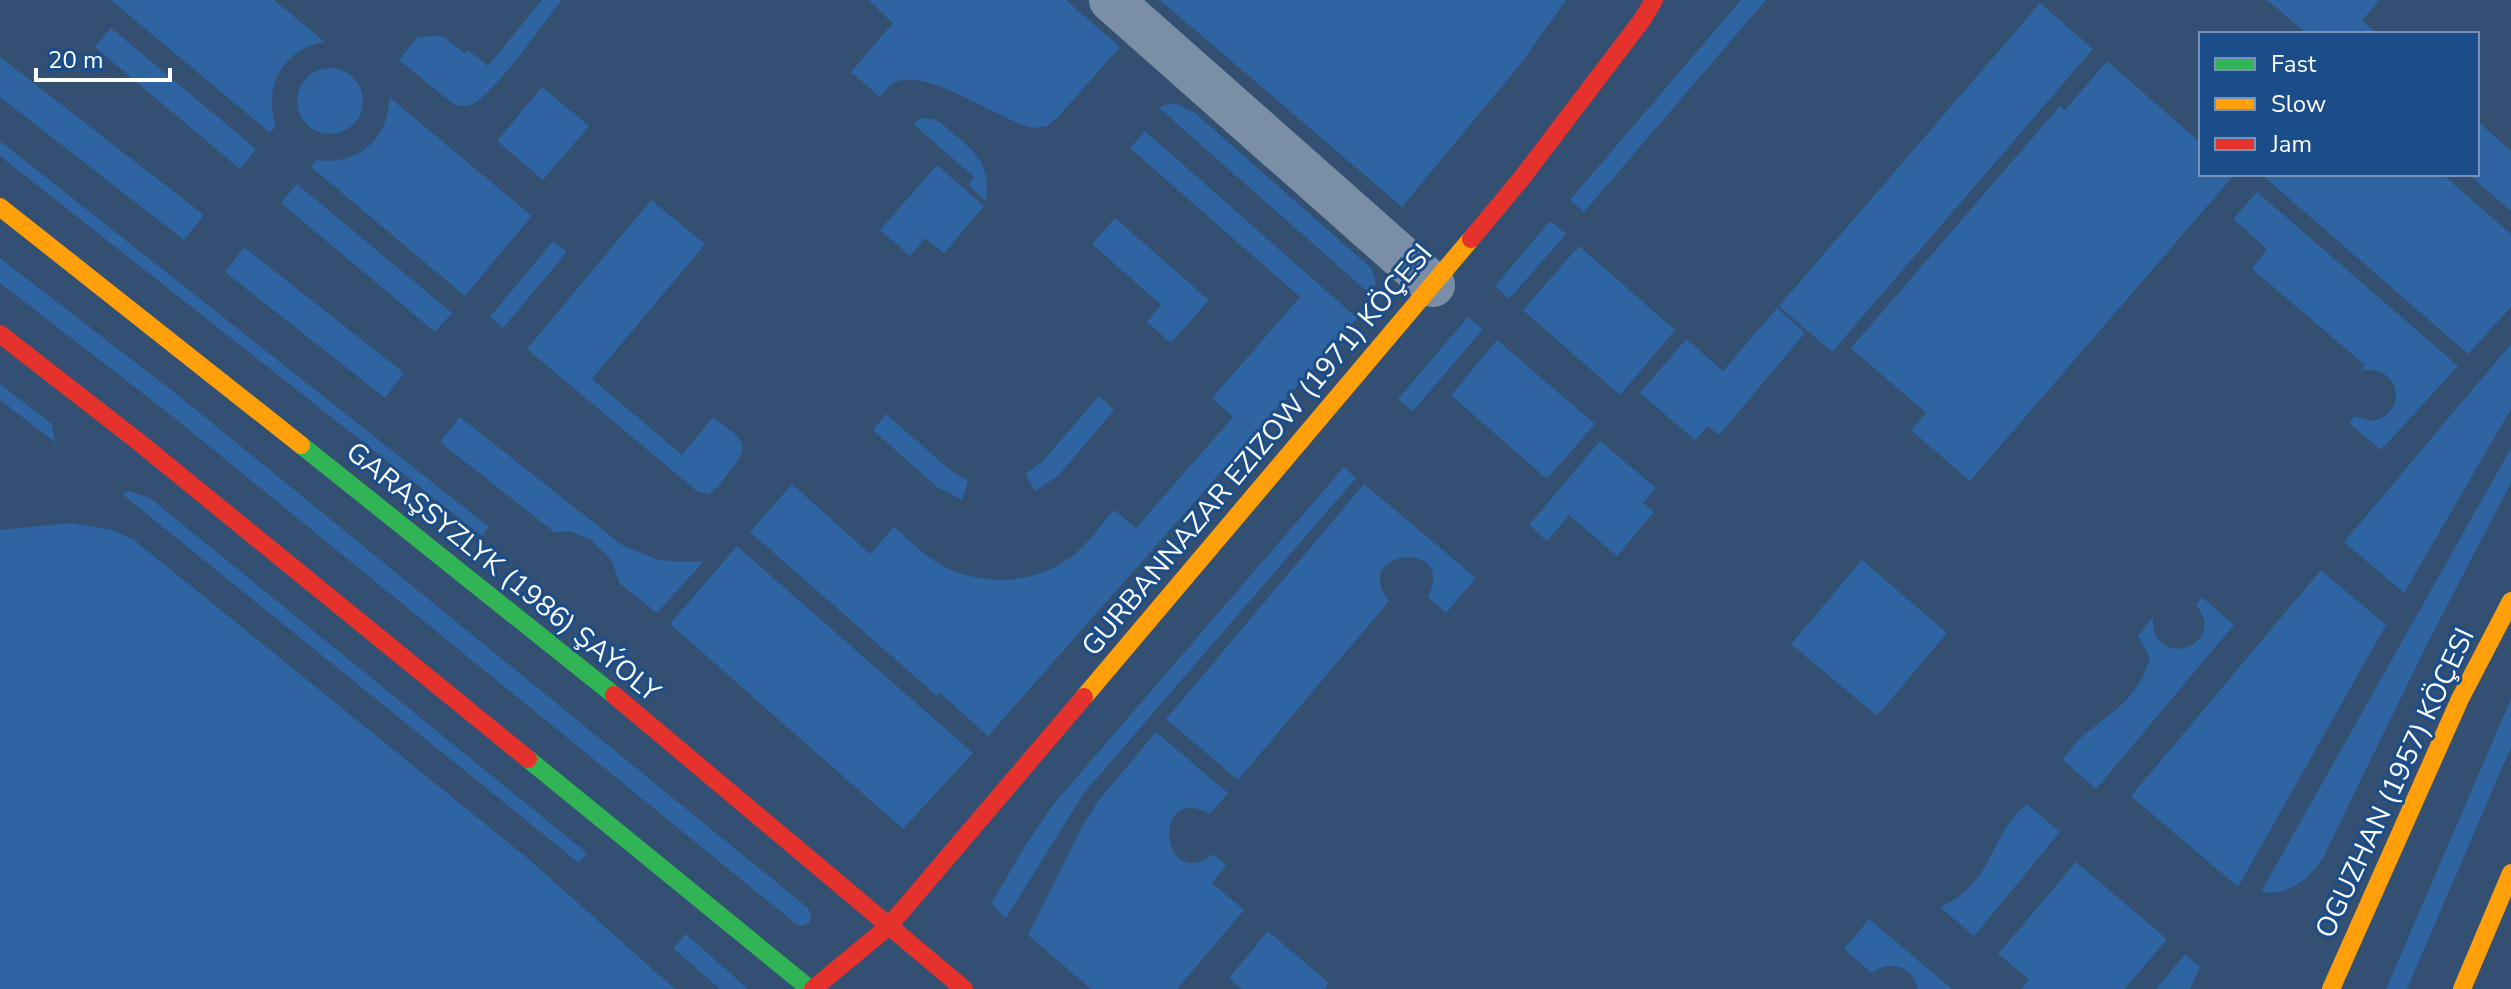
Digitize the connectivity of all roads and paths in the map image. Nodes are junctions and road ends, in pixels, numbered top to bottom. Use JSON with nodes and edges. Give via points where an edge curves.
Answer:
{"nodes":[{"id":1,"x":1111,"y":0,"type":"edge"},
{"id":2,"x":1654,"y":0,"type":"edge"},
{"id":3,"x":0,"y":207,"type":"edge"},
{"id":4,"x":1433,"y":285,"type":"junction"},
{"id":5,"x":0,"y":334,"type":"edge"},
{"id":6,"x":2511,"y":601,"type":"edge"},
{"id":7,"x":2511,"y":873,"type":"edge"},
{"id":8,"x":889,"y":926,"type":"junction"},
{"id":9,"x":876,"y":964,"type":"dead end"},
{"id":10,"x":811,"y":989,"type":"edge"},
{"id":11,"x":964,"y":989,"type":"edge"},
{"id":12,"x":2331,"y":989,"type":"edge"},
{"id":13,"x":2462,"y":989,"type":"edge"}],
"edges":[{"from":1,"to":4,"type":"street"},
{"from":2,"to":4,"type":"main road","name":"GURBANNAZAR EZIZOW (1971) KÖÇESI","via":[[1586,96]]},
{"from":3,"to":8,"type":"main road","name":"GARAŞSYZLYK (1986) ŞAÝOLY","via":[[578,665]]},
{"from":4,"to":8,"type":"main road","name":"GURBANNAZAR EZIZOW (1971) KÖÇESI"},
{"from":5,"to":10,"type":"main road"},
{"from":6,"to":12,"type":"main road","name":"OGUZHAN (1957) KÖÇESI","via":[[2460,699]]},
{"from":7,"to":13,"type":"main road"},
{"from":8,"to":9,"type":"main road","name":"GURBANNAZAR EZIZOW (1971) KÖÇESI"},
{"from":8,"to":10,"type":"main road","name":"GURBANNAZAR EZIZOW (1971) KÖÇESI"},
{"from":8,"to":11,"type":"main road","name":"GARAŞSYZLYK (1986) ŞAÝOLY"}]}
